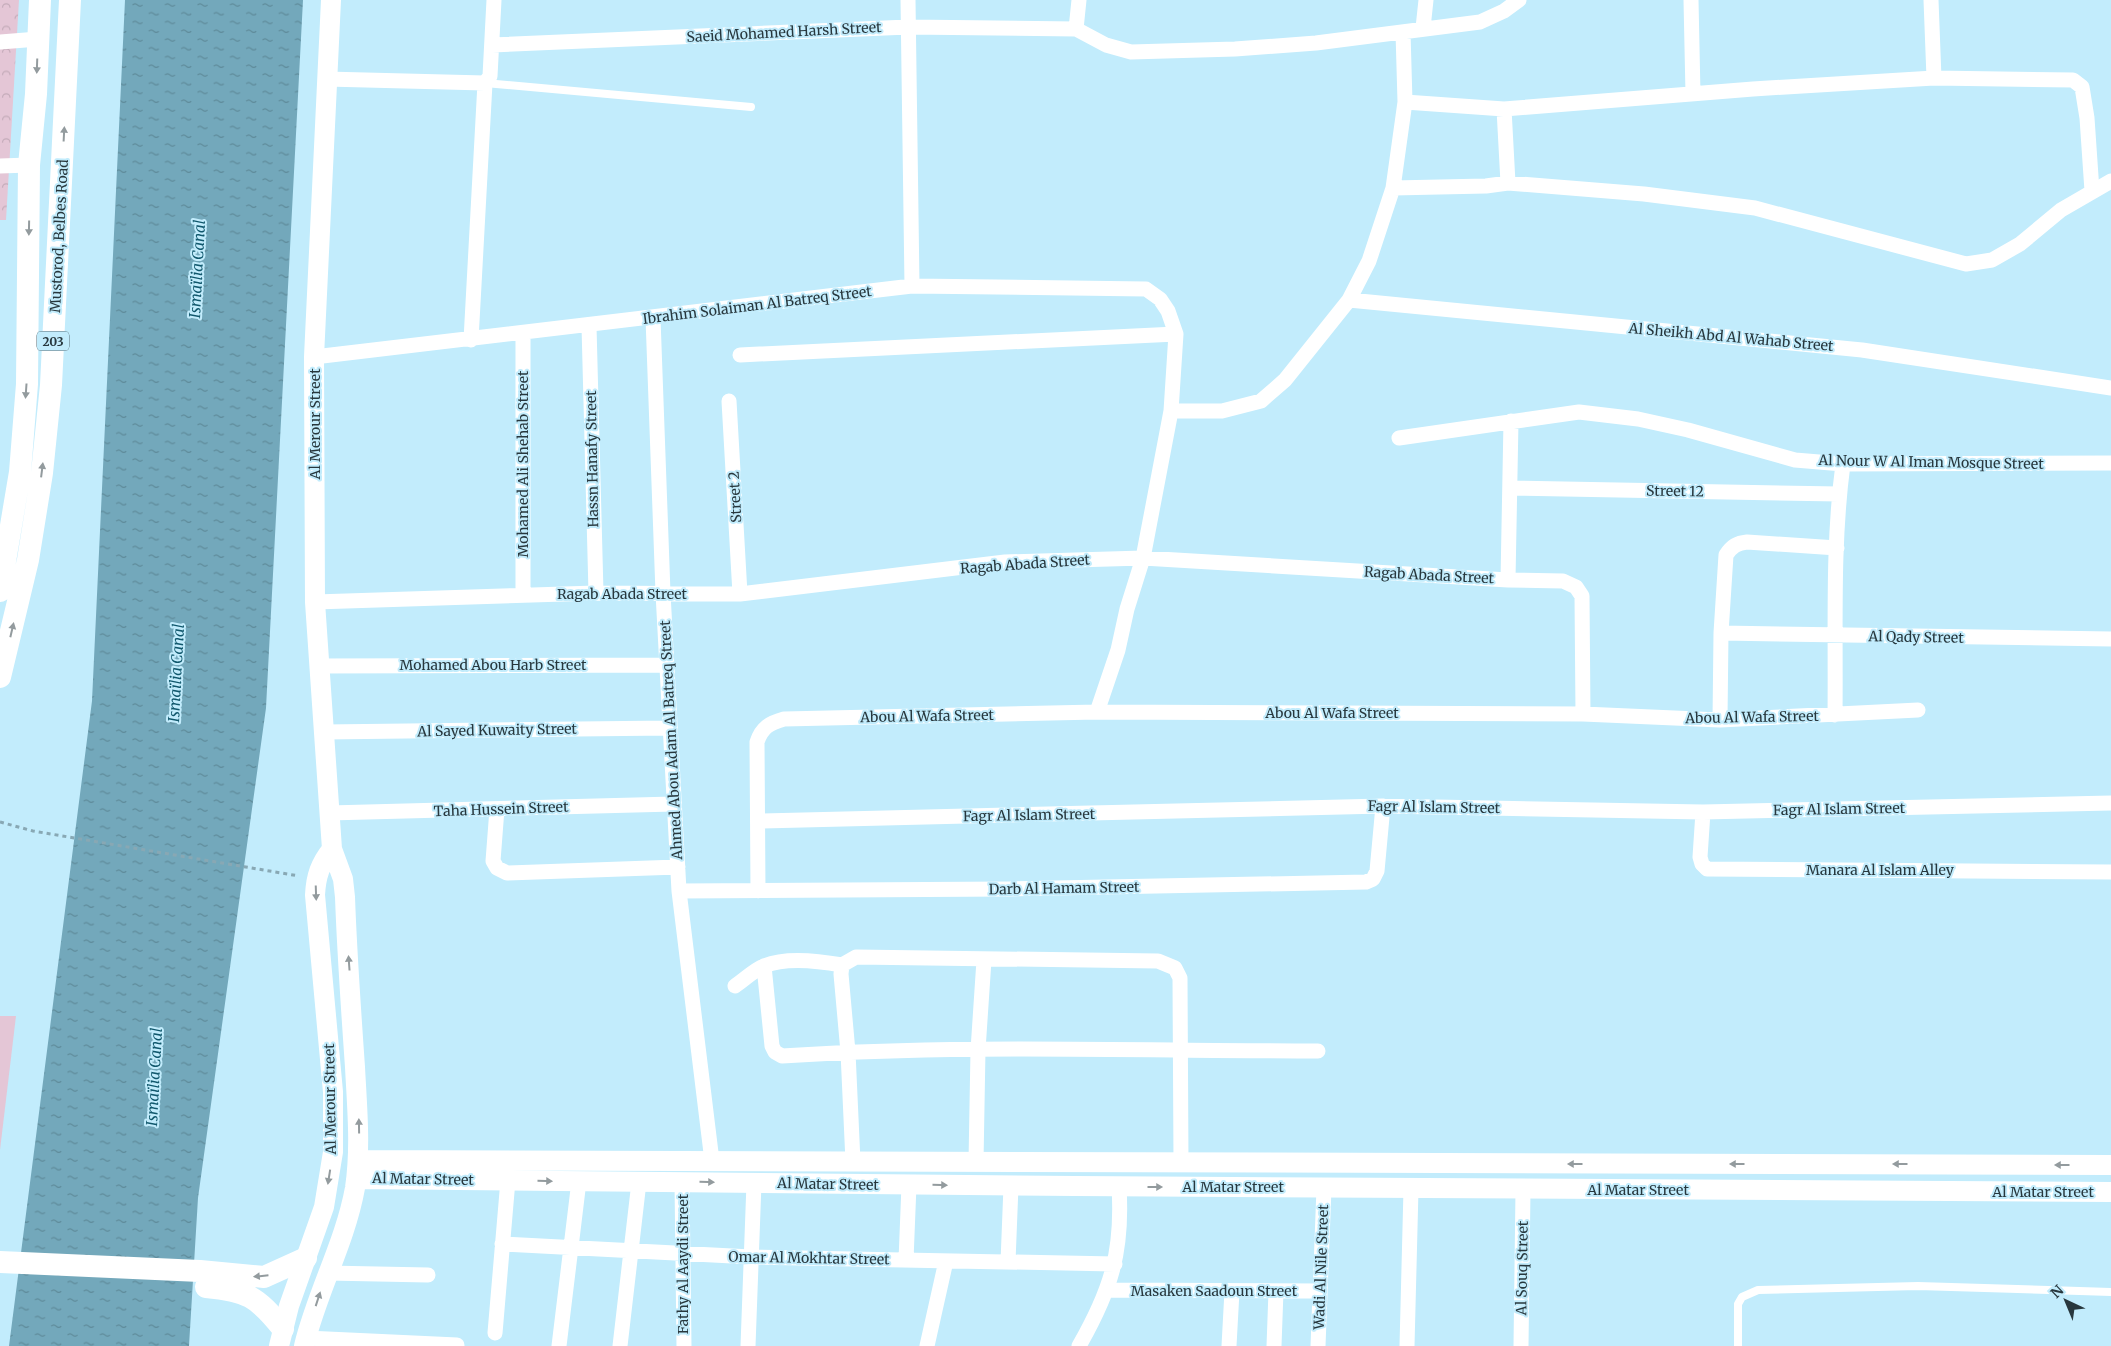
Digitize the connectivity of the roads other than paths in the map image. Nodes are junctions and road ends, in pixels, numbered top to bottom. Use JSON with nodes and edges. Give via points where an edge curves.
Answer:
{"nodes":[{"id":1,"x":40,"y":0,"type":"edge"},
{"id":2,"x":70,"y":0,"type":"edge"},
{"id":3,"x":331,"y":0,"type":"edge"},
{"id":4,"x":494,"y":0,"type":"edge"},
{"id":5,"x":908,"y":0,"type":"edge"},
{"id":6,"x":1079,"y":0,"type":"edge"},
{"id":7,"x":1426,"y":0,"type":"edge"},
{"id":8,"x":1520,"y":0,"type":"edge"},
{"id":9,"x":1691,"y":0,"type":"edge"},
{"id":10,"x":1931,"y":0,"type":"edge"},
{"id":11,"x":908,"y":26,"type":"junction"},
{"id":12,"x":1423,"y":28,"type":"junction"},
{"id":13,"x":1076,"y":29,"type":"junction"},
{"id":14,"x":1403,"y":32,"type":"junction"},
{"id":15,"x":38,"y":40,"type":"junction"},
{"id":16,"x":0,"y":42,"type":"edge"},
{"id":17,"x":492,"y":45,"type":"junction"},
{"id":18,"x":1934,"y":78,"type":"junction"},
{"id":19,"x":326,"y":79,"type":"junction"},
{"id":20,"x":485,"y":83,"type":"junction"},
{"id":21,"x":36,"y":94,"type":"junction"},
{"id":22,"x":1693,"y":94,"type":"junction"},
{"id":23,"x":66,"y":95,"type":"junction"},
{"id":24,"x":1405,"y":102,"type":"junction"},
{"id":25,"x":750,"y":107,"type":"dead end"},
{"id":26,"x":1504,"y":109,"type":"junction"},
{"id":27,"x":29,"y":165,"type":"junction"},
{"id":28,"x":0,"y":166,"type":"edge"},
{"id":29,"x":2111,"y":181,"type":"edge"},
{"id":30,"x":1508,"y":183,"type":"junction"},
{"id":31,"x":1393,"y":188,"type":"junction"},
{"id":32,"x":2092,"y":191,"type":"junction"},
{"id":33,"x":912,"y":286,"type":"junction"},
{"id":34,"x":1349,"y":300,"type":"junction"},
{"id":35,"x":653,"y":318,"type":"junction"},
{"id":36,"x":589,"y":326,"type":"junction"},
{"id":37,"x":523,"y":334,"type":"junction"},
{"id":38,"x":1176,"y":334,"type":"junction"},
{"id":39,"x":471,"y":340,"type":"junction"},
{"id":40,"x":740,"y":355,"type":"dead end"},
{"id":41,"x":314,"y":358,"type":"junction"},
{"id":42,"x":2111,"y":388,"type":"edge"},
{"id":43,"x":729,"y":401,"type":"dead end"},
{"id":44,"x":1171,"y":411,"type":"junction"},
{"id":45,"x":1511,"y":421,"type":"junction"},
{"id":46,"x":1399,"y":438,"type":"dead end"},
{"id":47,"x":2111,"y":463,"type":"edge"},
{"id":48,"x":1843,"y":464,"type":"junction"},
{"id":49,"x":1510,"y":488,"type":"junction"},
{"id":50,"x":1839,"y":494,"type":"junction"},
{"id":51,"x":1837,"y":548,"type":"junction"},
{"id":52,"x":1144,"y":558,"type":"junction"},
{"id":53,"x":1508,"y":580,"type":"junction"},
{"id":54,"x":0,"y":591,"type":"edge"},
{"id":55,"x":596,"y":593,"type":"junction"},
{"id":56,"x":663,"y":593,"type":"junction"},
{"id":57,"x":740,"y":594,"type":"junction"},
{"id":58,"x":523,"y":595,"type":"junction"},
{"id":59,"x":315,"y":602,"type":"junction"},
{"id":60,"x":1722,"y":633,"type":"junction"},
{"id":61,"x":1836,"y":636,"type":"junction"},
{"id":62,"x":2111,"y":639,"type":"edge"},
{"id":63,"x":667,"y":665,"type":"junction"},
{"id":64,"x":319,"y":666,"type":"junction"},
{"id":65,"x":0,"y":677,"type":"edge"},
{"id":66,"x":1918,"y":710,"type":"dead end"},
{"id":67,"x":1098,"y":712,"type":"junction"},
{"id":68,"x":1583,"y":714,"type":"junction"},
{"id":69,"x":1835,"y":715,"type":"junction"},
{"id":70,"x":1720,"y":720,"type":"junction"},
{"id":71,"x":670,"y":728,"type":"junction"},
{"id":72,"x":324,"y":732,"type":"junction"},
{"id":73,"x":2111,"y":803,"type":"edge"},
{"id":74,"x":674,"y":804,"type":"junction"},
{"id":75,"x":1383,"y":806,"type":"junction"},
{"id":76,"x":497,"y":809,"type":"junction"},
{"id":77,"x":1703,"y":812,"type":"junction"},
{"id":78,"x":329,"y":813,"type":"junction"},
{"id":79,"x":758,"y":822,"type":"junction"},
{"id":80,"x":332,"y":849,"type":"junction"},
{"id":81,"x":678,"y":867,"type":"junction"},
{"id":82,"x":2111,"y":872,"type":"edge"},
{"id":83,"x":679,"y":891,"type":"junction"},
{"id":84,"x":758,"y":891,"type":"junction"},
{"id":85,"x":984,"y":960,"type":"junction"},
{"id":86,"x":842,"y":965,"type":"junction"},
{"id":87,"x":764,"y":966,"type":"junction"},
{"id":88,"x":735,"y":986,"type":"dead end"},
{"id":89,"x":978,"y":1050,"type":"junction"},
{"id":90,"x":1180,"y":1051,"type":"junction"},
{"id":91,"x":1318,"y":1051,"type":"dead end"},
{"id":92,"x":848,"y":1052,"type":"junction"},
{"id":93,"x":712,"y":1161,"type":"junction"},
{"id":94,"x":853,"y":1162,"type":"junction"},
{"id":95,"x":976,"y":1162,"type":"junction"},
{"id":96,"x":1181,"y":1162,"type":"junction"},
{"id":97,"x":1074,"y":1163,"type":"junction"},
{"id":98,"x":1699,"y":1164,"type":"junction"},
{"id":99,"x":2111,"y":1165,"type":"edge"},
{"id":100,"x":357,"y":1169,"type":"junction"},
{"id":101,"x":508,"y":1180,"type":"junction"},
{"id":102,"x":579,"y":1181,"type":"junction"},
{"id":103,"x":639,"y":1182,"type":"junction"},
{"id":104,"x":682,"y":1182,"type":"junction"},
{"id":105,"x":754,"y":1183,"type":"junction"},
{"id":106,"x":909,"y":1185,"type":"junction"},
{"id":107,"x":1011,"y":1186,"type":"junction"},
{"id":108,"x":1075,"y":1186,"type":"junction"},
{"id":109,"x":1119,"y":1187,"type":"junction"},
{"id":110,"x":1324,"y":1188,"type":"junction"},
{"id":111,"x":1411,"y":1189,"type":"junction"},
{"id":112,"x":1523,"y":1190,"type":"junction"},
{"id":113,"x":1699,"y":1191,"type":"junction"},
{"id":114,"x":2111,"y":1192,"type":"edge"},
{"id":115,"x":502,"y":1244,"type":"junction"},
{"id":116,"x":571,"y":1248,"type":"junction"},
{"id":117,"x":631,"y":1251,"type":"junction"},
{"id":118,"x":683,"y":1253,"type":"junction"},
{"id":119,"x":751,"y":1257,"type":"junction"},
{"id":120,"x":306,"y":1258,"type":"junction"},
{"id":121,"x":906,"y":1260,"type":"junction"},
{"id":122,"x":946,"y":1261,"type":"junction"},
{"id":123,"x":0,"y":1262,"type":"edge"},
{"id":124,"x":1008,"y":1262,"type":"junction"},
{"id":125,"x":1115,"y":1264,"type":"junction"},
{"id":126,"x":327,"y":1273,"type":"junction"},
{"id":127,"x":428,"y":1275,"type":"dead end"},
{"id":128,"x":0,"y":1277,"type":"edge"},
{"id":129,"x":199,"y":1278,"type":"junction"},
{"id":130,"x":1107,"y":1290,"type":"junction"},
{"id":131,"x":1232,"y":1291,"type":"junction"},
{"id":132,"x":1276,"y":1291,"type":"junction"},
{"id":133,"x":1320,"y":1291,"type":"junction"},
{"id":134,"x":2111,"y":1292,"type":"edge"},
{"id":135,"x":494,"y":1333,"type":"dead end"},
{"id":136,"x":281,"y":1338,"type":"edge"},
{"id":137,"x":305,"y":1342,"type":"edge"},
{"id":138,"x":457,"y":1345,"type":"edge"},
{"id":139,"x":559,"y":1346,"type":"edge"},
{"id":140,"x":620,"y":1346,"type":"edge"},
{"id":141,"x":684,"y":1346,"type":"edge"},
{"id":142,"x":748,"y":1346,"type":"edge"},
{"id":143,"x":927,"y":1346,"type":"edge"},
{"id":144,"x":1079,"y":1346,"type":"edge"},
{"id":145,"x":1229,"y":1346,"type":"edge"},
{"id":146,"x":1274,"y":1346,"type":"edge"},
{"id":147,"x":1318,"y":1346,"type":"edge"},
{"id":148,"x":1408,"y":1346,"type":"edge"},
{"id":149,"x":1521,"y":1346,"type":"edge"},
{"id":150,"x":1738,"y":1346,"type":"edge"}],
"edges":[{"from":1,"to":15,"type":"main road","name":"Mustorod, Belbes Road","number":"203"},
{"from":2,"to":23,"type":"main road","name":"Mustorod, Belbes Road","number":"203"},
{"from":3,"to":19,"type":"street","name":"Al Merour Street"},
{"from":4,"to":17,"type":"street"},
{"from":5,"to":11,"type":"street"},
{"from":6,"to":13,"type":"street"},
{"from":7,"to":12,"type":"street"},
{"from":8,"to":12,"type":"street","via":[[1480,22]]},
{"from":9,"to":22,"type":"street"},
{"from":10,"to":18,"type":"street"},
{"from":11,"to":13,"type":"street","name":"Saeid Mohamed Harsh Street"},
{"from":11,"to":17,"type":"street","name":"Saeid Mohamed Harsh Street"},
{"from":11,"to":33,"type":"street"},
{"from":12,"to":14,"type":"street"},
{"from":13,"to":14,"type":"street","via":[[1106,45],[1131,52],[1298,45]]},
{"from":14,"to":24,"type":"street"},
{"from":15,"to":16,"type":"street"},
{"from":15,"to":21,"type":"main road","name":"Mustorod, Belbes Road","number":"203","one_way":true},
{"from":17,"to":20,"type":"street","via":[[490,76]]},
{"from":18,"to":22,"type":"street"},
{"from":18,"to":32,"type":"street","via":[[2078,82],[2082,87],[2087,118]]},
{"from":19,"to":20,"type":"street"},
{"from":19,"to":41,"type":"street","name":"Al Merour Street"},
{"from":20,"to":25,"type":"lane"},
{"from":20,"to":39,"type":"street"},
{"from":21,"to":23,"type":"main road"},
{"from":21,"to":27,"type":"main road","name":"Mustorod, Belbes Road","number":"203"},
{"from":22,"to":26,"type":"street"},
{"from":65,"to":23,"type":"main road","name":"Mustorod, Belbes Road","number":"203","one_way":true,"via":[[28,560],[42,473],[51,385]]},
{"from":24,"to":26,"type":"street"},
{"from":24,"to":31,"type":"street"},
{"from":26,"to":30,"type":"street"},
{"from":27,"to":28,"type":"street"},
{"from":27,"to":54,"type":"main road","name":"Mustorod, Belbes Road","number":"203","one_way":true,"via":[[27,384],[20,472]]},
{"from":29,"to":32,"type":"street"},
{"from":30,"to":31,"type":"street"},
{"from":30,"to":32,"type":"street","via":[[1644,194],[1755,208],[1966,264],[1992,260],[2020,244],[2061,210]]},
{"from":31,"to":34,"type":"street","via":[[1369,261]]},
{"from":33,"to":35,"type":"street","name":"Ibrahim Solaiman Al Batreq Street"},
{"from":33,"to":38,"type":"street","name":"Ibrahim Solaiman Al Batreq Street","via":[[1146,289],[1160,299],[1168,311]]},
{"from":34,"to":42,"type":"street","name":"Al Sheikh Abd Al Wahab Street","via":[[1862,350]]},
{"from":34,"to":44,"type":"street","via":[[1285,380],[1261,401],[1222,411]]},
{"from":35,"to":36,"type":"street","name":"Ibrahim Solaiman Al Batreq Street"},
{"from":35,"to":56,"type":"street","name":"Ahmed Abou Adam Al Batreq Street"},
{"from":36,"to":37,"type":"street","name":"Ibrahim Solaiman Al Batreq Street"},
{"from":36,"to":55,"type":"street","name":"Hassn Hanafy Street"},
{"from":37,"to":39,"type":"street","name":"Ibrahim Solaiman Al Batreq Street"},
{"from":37,"to":58,"type":"street","name":"Mohamed Ali Shehab Street"},
{"from":38,"to":40,"type":"street"},
{"from":38,"to":44,"type":"street"},
{"from":39,"to":41,"type":"street","name":"Ibrahim Solaiman Al Batreq Street"},
{"from":41,"to":59,"type":"street","name":"Al Merour Street"},
{"from":43,"to":57,"type":"street","name":"Street 2"},
{"from":44,"to":52,"type":"street"},
{"from":45,"to":46,"type":"street","name":"Al Nour W Al Iman Mosque Street"},
{"from":45,"to":48,"type":"street","name":"Al Nour W Al Iman Mosque Street","via":[[1579,412],[1638,419],[1795,460]]},
{"from":45,"to":49,"type":"street"},
{"from":47,"to":48,"type":"street","name":"Al Nour W Al Iman Mosque Street"},
{"from":48,"to":50,"type":"street"},
{"from":49,"to":50,"type":"street","name":"Street 12"},
{"from":49,"to":53,"type":"street"},
{"from":50,"to":51,"type":"street"},
{"from":51,"to":60,"type":"street","via":[[1747,542],[1731,547],[1726,554]]},
{"from":51,"to":61,"type":"street"},
{"from":52,"to":53,"type":"street","name":"Ragab Abada Street"},
{"from":52,"to":57,"type":"street","name":"Ragab Abada Street","via":[[1005,562]]},
{"from":52,"to":67,"type":"street","via":[[1126,609],[1118,650]]},
{"from":53,"to":68,"type":"street","name":"Ragab Abada Street","via":[[1563,580],[1576,587],[1582,596]]},
{"from":55,"to":56,"type":"street","name":"Ragab Abada Street"},
{"from":55,"to":58,"type":"street","name":"Ragab Abada Street"},
{"from":56,"to":57,"type":"street","name":"Ragab Abada Street"},
{"from":56,"to":63,"type":"street","name":"Ahmed Abou Adam Al Batreq Street"},
{"from":58,"to":59,"type":"street","name":"Ragab Abada Street"},
{"from":59,"to":64,"type":"street","name":"Al Merour Street"},
{"from":60,"to":61,"type":"street","name":"Al Qady Street"},
{"from":60,"to":70,"type":"street"},
{"from":61,"to":62,"type":"street","name":"Al Qady Street"},
{"from":61,"to":69,"type":"street"},
{"from":63,"to":64,"type":"street","name":"Mohamed Abou Harb Street"},
{"from":63,"to":71,"type":"street","name":"Ahmed Abou Adam Al Batreq Street"},
{"from":64,"to":72,"type":"street","name":"Al Merour Street"},
{"from":66,"to":69,"type":"street","name":"Abou Al Wafa Street"},
{"from":67,"to":68,"type":"street","name":"Abou Al Wafa Street"},
{"from":67,"to":79,"type":"street","name":"Abou Al Wafa Street","via":[[784,719],[772,722],[761,731],[757,742]]},
{"from":68,"to":70,"type":"street","name":"Abou Al Wafa Street"},
{"from":69,"to":70,"type":"street","name":"Abou Al Wafa Street"},
{"from":71,"to":72,"type":"street","name":"Al Sayed Kuwaity Street"},
{"from":71,"to":74,"type":"street","name":"Ahmed Abou Adam Al Batreq Street"},
{"from":72,"to":78,"type":"street","name":"Al Merour Street"},
{"from":73,"to":77,"type":"street","name":"Fagr Al Islam Street"},
{"from":74,"to":76,"type":"street","name":"Taha Hussein Street"},
{"from":74,"to":81,"type":"street","name":"Ahmed Abou Adam Al Batreq Street"},
{"from":75,"to":77,"type":"street","name":"Fagr Al Islam Street"},
{"from":75,"to":79,"type":"street","name":"Fagr Al Islam Street"},
{"from":75,"to":84,"type":"street","name":"Darb Al Hamam Street","via":[[1378,871],[1373,879],[1366,882]]},
{"from":76,"to":78,"type":"street","name":"Taha Hussein Street"},
{"from":76,"to":81,"type":"street","via":[[493,862],[507,873]]},
{"from":77,"to":82,"type":"street","name":"Manara Al Islam Alley","via":[[1700,857],[1707,868]]},
{"from":78,"to":80,"type":"street","name":"Al Merour Street"},
{"from":79,"to":84,"type":"street"},
{"from":100,"to":80,"type":"street","name":"Al Merour Street","one_way":true,"via":[[358,1114],[345,897],[343,879]]},
{"from":80,"to":120,"type":"street","name":"Al Merour Street","one_way":true,"via":[[322,862],[315,894],[333,1092],[333,1152],[324,1206]]},
{"from":81,"to":83,"type":"street","name":"Ahmed Abou Adam Al Batreq Street"},
{"from":83,"to":84,"type":"street","name":"Darb Al Hamam Street"},
{"from":83,"to":93,"type":"street","name":"Ahmed Abou Adam Al Batreq Street"},
{"from":85,"to":86,"type":"street","via":[[856,957]]},
{"from":85,"to":89,"type":"street"},
{"from":85,"to":90,"type":"street","via":[[1158,961],[1168,964],[1175,968],[1180,978]]},
{"from":86,"to":87,"type":"street","via":[[796,960]]},
{"from":86,"to":92,"type":"street"},
{"from":87,"to":88,"type":"street"},
{"from":87,"to":92,"type":"street","via":[[775,1052],[782,1056]]},
{"from":89,"to":90,"type":"street"},
{"from":89,"to":92,"type":"street"},
{"from":89,"to":95,"type":"street"},
{"from":90,"to":91,"type":"street"},
{"from":90,"to":96,"type":"street"},
{"from":92,"to":94,"type":"street"},
{"from":93,"to":94,"type":"street","name":"Al Matar Street"},
{"from":93,"to":100,"type":"street","name":"Al Matar Street"},
{"from":94,"to":95,"type":"street","name":"Al Matar Street"},
{"from":95,"to":97,"type":"street","name":"Al Matar Street"},
{"from":96,"to":97,"type":"street","name":"Al Matar Street"},
{"from":98,"to":96,"type":"street","name":"Al Matar Street","one_way":true},
{"from":97,"to":108,"type":"street"},
{"from":99,"to":98,"type":"street","name":"Al Matar Street","one_way":true},
{"from":98,"to":113,"type":"street"},
{"from":100,"to":101,"type":"street","name":"Al Matar Street"},
{"from":100,"to":126,"type":"street","name":"Al Merour Street","via":[[342,1238]]},
{"from":101,"to":102,"type":"street","name":"Al Matar Street","one_way":true},
{"from":101,"to":115,"type":"street"},
{"from":102,"to":103,"type":"street","name":"Al Matar Street"},
{"from":102,"to":116,"type":"street"},
{"from":103,"to":104,"type":"street","name":"Al Matar Street"},
{"from":103,"to":117,"type":"street"},
{"from":104,"to":105,"type":"street","name":"Al Matar Street","one_way":true},
{"from":104,"to":118,"type":"street","name":"Fathy Al Aaydi Street"},
{"from":105,"to":106,"type":"street","name":"Al Matar Street"},
{"from":105,"to":119,"type":"street"},
{"from":106,"to":107,"type":"street","name":"Al Matar Street","one_way":true},
{"from":106,"to":121,"type":"street"},
{"from":107,"to":108,"type":"street","name":"Al Matar Street"},
{"from":107,"to":124,"type":"street"},
{"from":108,"to":109,"type":"street","name":"Al Matar Street"},
{"from":109,"to":110,"type":"street","name":"Al Matar Street","one_way":true},
{"from":109,"to":125,"type":"street","via":[[1120,1221]]},
{"from":110,"to":111,"type":"street","name":"Al Matar Street"},
{"from":110,"to":133,"type":"street","name":"Wadi Al Nile Street"},
{"from":111,"to":112,"type":"street","name":"Al Matar Street"},
{"from":111,"to":148,"type":"street"},
{"from":112,"to":113,"type":"street","name":"Al Matar Street"},
{"from":112,"to":149,"type":"street","name":"Al Souq Street"},
{"from":113,"to":114,"type":"street","name":"Al Matar Street"},
{"from":115,"to":116,"type":"street","name":"Omar Al Mokhtar Street"},
{"from":115,"to":135,"type":"street"},
{"from":116,"to":117,"type":"street","name":"Omar Al Mokhtar Street"},
{"from":116,"to":139,"type":"street"},
{"from":117,"to":118,"type":"street","name":"Omar Al Mokhtar Street"},
{"from":117,"to":140,"type":"street"},
{"from":118,"to":119,"type":"street","name":"Omar Al Mokhtar Street"},
{"from":118,"to":141,"type":"street","name":"Fathy Al Aaydi Street"},
{"from":119,"to":121,"type":"street","name":"Omar Al Mokhtar Street"},
{"from":119,"to":142,"type":"street"},
{"from":120,"to":129,"type":"main road","one_way":true,"via":[[264,1277]]},
{"from":120,"to":136,"type":"street","name":"Al Merour Street"},
{"from":121,"to":122,"type":"street","name":"Omar Al Mokhtar Street"},
{"from":122,"to":124,"type":"street","name":"Omar Al Mokhtar Street"},
{"from":122,"to":143,"type":"street"},
{"from":123,"to":129,"type":"main road"},
{"from":124,"to":125,"type":"street","name":"Omar Al Mokhtar Street"},
{"from":125,"to":130,"type":"street"},
{"from":126,"to":127,"type":"street"},
{"from":137,"to":126,"type":"street","name":"Al Merour Street","one_way":true},
{"from":128,"to":129,"type":"main road"},
{"from":129,"to":136,"type":"main road","via":[[243,1292],[257,1301],[269,1311]]},
{"from":130,"to":131,"type":"street","name":"Masaken Saadoun Street"},
{"from":130,"to":144,"type":"street"},
{"from":131,"to":132,"type":"street","name":"Masaken Saadoun Street"},
{"from":131,"to":145,"type":"street"},
{"from":132,"to":133,"type":"street","name":"Masaken Saadoun Street"},
{"from":132,"to":146,"type":"street"},
{"from":133,"to":147,"type":"street","name":"Wadi Al Nile Street"},
{"from":134,"to":150,"type":"lane","via":[[1918,1286],[1758,1290],[1742,1297],[1738,1304]]},
{"from":137,"to":138,"type":"street"}]}
